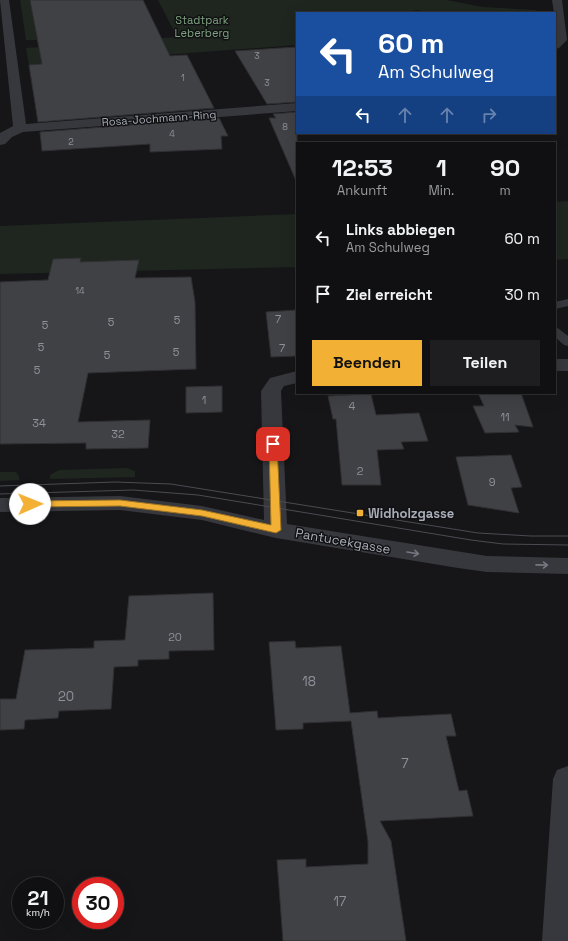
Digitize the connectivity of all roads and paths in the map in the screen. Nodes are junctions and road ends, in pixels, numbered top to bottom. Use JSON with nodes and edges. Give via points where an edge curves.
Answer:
{"nodes":[{"id":1,"x":4,"y":0,"type":"edge"},
{"id":2,"x":557,"y":0,"type":"edge"},
{"id":3,"x":556,"y":45,"type":"edge"},
{"id":4,"x":296,"y":107,"type":"edge"},
{"id":5,"x":20,"y":128,"type":"junction"},
{"id":6,"x":0,"y":141,"type":"edge"},
{"id":7,"x":568,"y":302,"type":"edge"},
{"id":8,"x":556,"y":306,"type":"edge"},
{"id":9,"x":556,"y":332,"type":"edge"},
{"id":10,"x":568,"y":342,"type":"edge"},
{"id":11,"x":556,"y":365,"type":"edge"},
{"id":12,"x":568,"y":365,"type":"edge"},
{"id":13,"x":287,"y":379,"type":"edge"},
{"id":14,"x":0,"y":505,"type":"edge"},
{"id":15,"x":276,"y":530,"type":"junction"},
{"id":16,"x":568,"y":566,"type":"edge"},
{"id":17,"x":568,"y":779,"type":"edge"},
{"id":18,"x":559,"y":941,"type":"edge"}],
"edges":[{"from":1,"to":5,"type":"street"},
{"from":2,"to":3,"type":"street","via":[[562,40]]},
{"from":4,"to":5,"type":"street","name":"Rosa-Jochmann-Ring"},
{"from":5,"to":6,"type":"street","via":[[7,134]]},
{"from":7,"to":8,"type":"lane"},
{"from":9,"to":10,"type":"lane"},
{"from":11,"to":12,"type":"street"},
{"from":13,"to":15,"type":"street","via":[[271,391],[270,396]]},
{"from":14,"to":15,"type":"street","name":"Pantucekgasse","via":[[120,503],[202,513]]},
{"from":15,"to":16,"type":"street","name":"Pantucekgasse","one_way":true,"via":[[488,564]]},
{"from":17,"to":18,"type":"street"}]}
